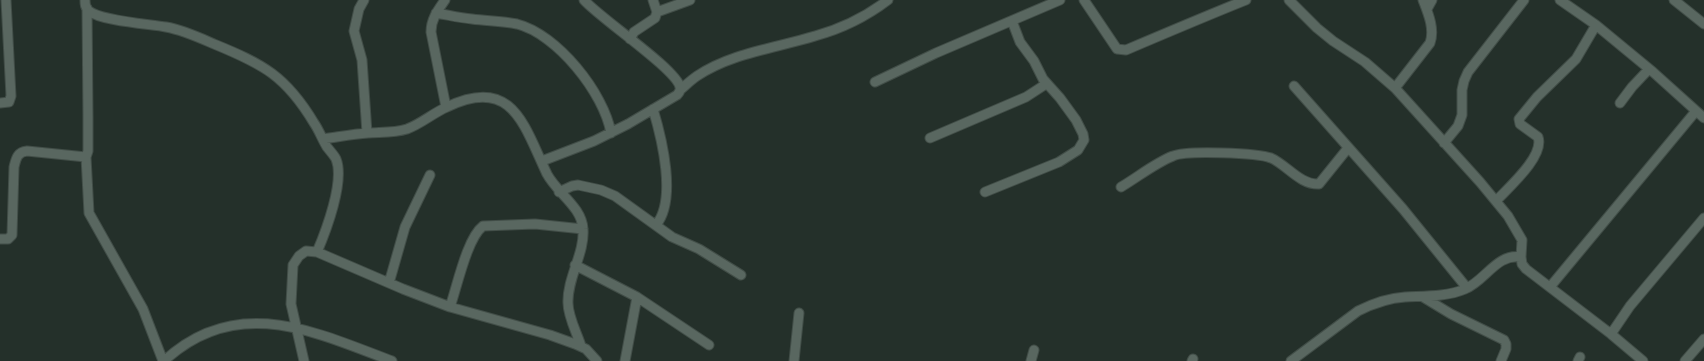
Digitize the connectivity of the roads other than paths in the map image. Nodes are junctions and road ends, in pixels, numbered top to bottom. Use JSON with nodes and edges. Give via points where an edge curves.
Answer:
{"nodes":[{"id":1,"x":6,"y":0,"type":"edge"},
{"id":2,"x":364,"y":0,"type":"edge"},
{"id":3,"x":445,"y":0,"type":"edge"},
{"id":4,"x":584,"y":0,"type":"edge"},
{"id":5,"x":653,"y":0,"type":"edge"},
{"id":6,"x":690,"y":0,"type":"edge"},
{"id":7,"x":888,"y":0,"type":"edge"},
{"id":8,"x":1060,"y":0,"type":"edge"},
{"id":9,"x":1084,"y":0,"type":"edge"},
{"id":10,"x":1246,"y":0,"type":"edge"},
{"id":11,"x":1289,"y":0,"type":"edge"},
{"id":12,"x":1423,"y":0,"type":"edge"},
{"id":13,"x":1432,"y":0,"type":"edge"},
{"id":14,"x":1524,"y":0,"type":"edge"},
{"id":15,"x":1560,"y":0,"type":"edge"},
{"id":16,"x":1674,"y":0,"type":"edge"},
{"id":17,"x":86,"y":4,"type":"edge"},
{"id":18,"x":1427,"y":9,"type":"junction"},
{"id":19,"x":657,"y":12,"type":"junction"},
{"id":20,"x":436,"y":13,"type":"junction"},
{"id":21,"x":1012,"y":21,"type":"junction"},
{"id":22,"x":1704,"y":24,"type":"edge"},
{"id":23,"x":1596,"y":25,"type":"junction"},
{"id":24,"x":3,"y":26,"type":"edge"},
{"id":25,"x":630,"y":39,"type":"junction"},
{"id":26,"x":1649,"y":69,"type":"junction"},
{"id":27,"x":875,"y":82,"type":"dead end"},
{"id":28,"x":1046,"y":84,"type":"junction"},
{"id":29,"x":1294,"y":86,"type":"dead end"},
{"id":30,"x":1395,"y":88,"type":"junction"},
{"id":31,"x":680,"y":90,"type":"junction"},
{"id":32,"x":0,"y":103,"type":"edge"},
{"id":33,"x":1620,"y":103,"type":"dead end"},
{"id":34,"x":446,"y":107,"type":"junction"},
{"id":35,"x":653,"y":109,"type":"junction"},
{"id":36,"x":1696,"y":111,"type":"junction"},
{"id":37,"x":1704,"y":118,"type":"edge"},
{"id":38,"x":366,"y":133,"type":"junction"},
{"id":39,"x":611,"y":133,"type":"junction"},
{"id":40,"x":930,"y":138,"type":"dead end"},
{"id":41,"x":323,"y":139,"type":"junction"},
{"id":42,"x":1444,"y":143,"type":"junction"},
{"id":43,"x":1348,"y":148,"type":"junction"},
{"id":44,"x":86,"y":157,"type":"junction"},
{"id":45,"x":542,"y":161,"type":"junction"},
{"id":46,"x":430,"y":175,"type":"dead end"},
{"id":47,"x":1121,"y":187,"type":"dead end"},
{"id":48,"x":559,"y":192,"type":"junction"},
{"id":49,"x":985,"y":192,"type":"dead end"},
{"id":50,"x":1496,"y":201,"type":"junction"},
{"id":51,"x":1704,"y":218,"type":"edge"},
{"id":52,"x":656,"y":225,"type":"junction"},
{"id":53,"x":583,"y":229,"type":"junction"},
{"id":54,"x":0,"y":239,"type":"edge"},
{"id":55,"x":317,"y":252,"type":"junction"},
{"id":56,"x":1521,"y":257,"type":"junction"},
{"id":57,"x":576,"y":265,"type":"junction"},
{"id":58,"x":741,"y":275,"type":"dead end"},
{"id":59,"x":389,"y":283,"type":"junction"},
{"id":60,"x":1550,"y":287,"type":"junction"},
{"id":61,"x":1467,"y":288,"type":"junction"},
{"id":62,"x":637,"y":297,"type":"junction"},
{"id":63,"x":1423,"y":297,"type":"junction"},
{"id":64,"x":450,"y":307,"type":"junction"},
{"id":65,"x":799,"y":313,"type":"dead end"},
{"id":66,"x":297,"y":327,"type":"junction"},
{"id":67,"x":1611,"y":334,"type":"junction"},
{"id":68,"x":1704,"y":339,"type":"edge"},
{"id":69,"x":709,"y":345,"type":"dead end"},
{"id":70,"x":581,"y":346,"type":"junction"},
{"id":71,"x":1034,"y":350,"type":"dead end"},
{"id":72,"x":163,"y":361,"type":"edge"},
{"id":73,"x":304,"y":361,"type":"edge"},
{"id":74,"x":392,"y":361,"type":"edge"},
{"id":75,"x":597,"y":361,"type":"edge"},
{"id":76,"x":625,"y":361,"type":"edge"},
{"id":77,"x":794,"y":361,"type":"edge"},
{"id":78,"x":1031,"y":361,"type":"edge"},
{"id":79,"x":1291,"y":361,"type":"edge"},
{"id":80,"x":1501,"y":361,"type":"edge"},
{"id":81,"x":1643,"y":361,"type":"edge"},
{"id":82,"x":1685,"y":361,"type":"edge"}],
"edges":[{"from":1,"to":24,"type":"street"},
{"from":2,"to":38,"type":"street","via":[[354,31],[362,60]]},
{"from":3,"to":20,"type":"street"},
{"from":4,"to":25,"type":"street","via":[[598,15]]},
{"from":5,"to":19,"type":"street"},
{"from":6,"to":19,"type":"street"},
{"from":7,"to":31,"type":"street","via":[[838,28],[720,64],[696,76]]},
{"from":8,"to":21,"type":"street"},
{"from":9,"to":10,"type":"street","via":[[1118,49],[1126,50]]},
{"from":11,"to":30,"type":"street","via":[[1316,28],[1365,62]]},
{"from":12,"to":18,"type":"street"},
{"from":13,"to":18,"type":"street"},
{"from":14,"to":42,"type":"street","via":[[1468,72],[1462,90],[1462,115],[1458,126]]},
{"from":15,"to":23,"type":"street"},
{"from":16,"to":22,"type":"street"},
{"from":17,"to":41,"type":"street","via":[[94,14],[177,29],[259,63],[293,91]]},
{"from":17,"to":44,"type":"street"},
{"from":18,"to":30,"type":"street","via":[[1432,33],[1430,43]]},
{"from":19,"to":25,"type":"street","via":[[655,18],[634,32]]},
{"from":20,"to":34,"type":"street","via":[[431,24],[431,32]]},
{"from":20,"to":39,"type":"street","via":[[518,24],[546,38],[591,86],[609,120]]},
{"from":21,"to":27,"type":"street"},
{"from":21,"to":28,"type":"street","via":[[1020,42]]},
{"from":23,"to":26,"type":"street"},
{"from":23,"to":50,"type":"street","via":[[1576,59],[1537,97],[1519,119],[1520,124],[1538,137],[1539,144],[1532,160],[1520,176]]},
{"from":24,"to":32,"type":"street","via":[[11,96],[9,102]]},
{"from":25,"to":31,"type":"street","via":[[671,74]]},
{"from":26,"to":33,"type":"street"},
{"from":26,"to":36,"type":"street"},
{"from":28,"to":40,"type":"street","via":[[1026,97]]},
{"from":28,"to":49,"type":"street","via":[[1076,120],[1084,136],[1082,145],[1059,162]]},
{"from":29,"to":43,"type":"street"},
{"from":30,"to":42,"type":"street"},
{"from":31,"to":35,"type":"street"},
{"from":34,"to":38,"type":"street","via":[[402,130]]},
{"from":34,"to":45,"type":"street","via":[[486,96],[504,103],[524,123]]},
{"from":35,"to":39,"type":"street"},
{"from":35,"to":52,"type":"street","via":[[662,145],[667,184],[663,216]]},
{"from":36,"to":37,"type":"street"},
{"from":36,"to":60,"type":"street"},
{"from":38,"to":41,"type":"street"},
{"from":39,"to":45,"type":"street"},
{"from":41,"to":55,"type":"street","via":[[335,158],[338,174],[328,226]]},
{"from":42,"to":50,"type":"street"},
{"from":43,"to":47,"type":"street","via":[[1319,184],[1297,176],[1271,158],[1187,153],[1174,155]]},
{"from":43,"to":61,"type":"street","via":[[1403,209]]},
{"from":44,"to":54,"type":"street","via":[[27,150],[21,153],[14,167],[12,235],[8,239]]},
{"from":44,"to":72,"type":"street","via":[[89,213],[143,309]]},
{"from":45,"to":48,"type":"street","via":[[552,184]]},
{"from":46,"to":59,"type":"street","via":[[405,227]]},
{"from":48,"to":52,"type":"street","via":[[578,185],[601,190],[615,196]]},
{"from":48,"to":53,"type":"street","via":[[580,215]]},
{"from":50,"to":56,"type":"street","via":[[1522,240]]},
{"from":51,"to":67,"type":"street","via":[[1630,306]]},
{"from":52,"to":58,"type":"street","via":[[672,237],[699,249]]},
{"from":53,"to":57,"type":"street"},
{"from":53,"to":64,"type":"street","via":[[535,224],[483,226],[470,245]]},
{"from":55,"to":59,"type":"street"},
{"from":55,"to":66,"type":"street","via":[[306,251],[299,256],[293,266],[291,304]]},
{"from":56,"to":60,"type":"street","via":[[1526,269]]},
{"from":56,"to":61,"type":"street","via":[[1503,259]]},
{"from":57,"to":62,"type":"street"},
{"from":57,"to":70,"type":"street","via":[[570,281],[568,305]]},
{"from":59,"to":64,"type":"street"},
{"from":60,"to":67,"type":"street"},
{"from":61,"to":63,"type":"street","via":[[1458,292]]},
{"from":62,"to":69,"type":"street"},
{"from":62,"to":76,"type":"street"},
{"from":63,"to":79,"type":"street","via":[[1403,297],[1369,305]]},
{"from":63,"to":80,"type":"street","via":[[1504,340],[1506,349]]},
{"from":64,"to":70,"type":"street"},
{"from":65,"to":77,"type":"street"},
{"from":66,"to":72,"type":"street","via":[[250,323],[224,326],[194,339]]},
{"from":66,"to":73,"type":"street"},
{"from":66,"to":74,"type":"street"},
{"from":67,"to":81,"type":"street"},
{"from":68,"to":82,"type":"street"},
{"from":70,"to":75,"type":"street"},
{"from":71,"to":78,"type":"street"}]}
